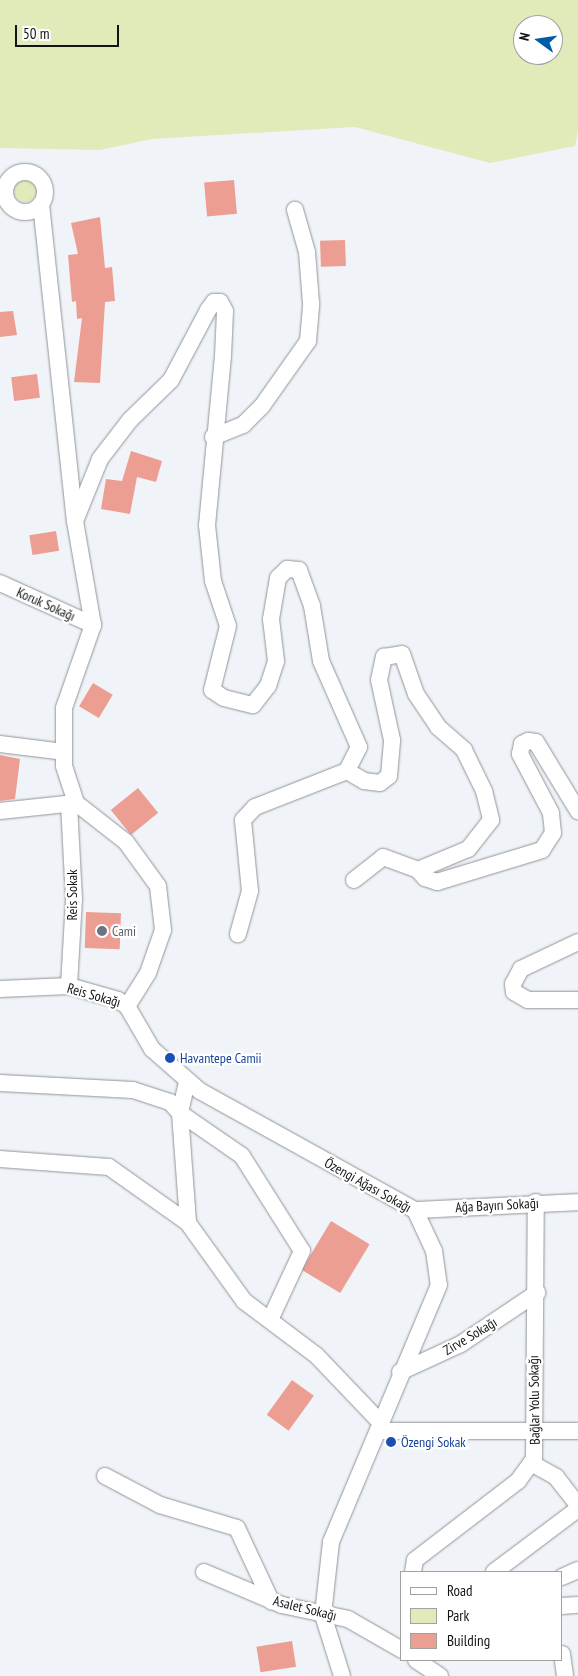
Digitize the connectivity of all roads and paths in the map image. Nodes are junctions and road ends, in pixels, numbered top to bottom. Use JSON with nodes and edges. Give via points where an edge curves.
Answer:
{"nodes":[{"id":1,"x":41,"y":204,"type":"dead end"},
{"id":2,"x":295,"y":210,"type":"dead end"},
{"id":3,"x":214,"y":437,"type":"junction"},
{"id":4,"x":76,"y":521,"type":"junction"},
{"id":5,"x":0,"y":583,"type":"edge"},
{"id":6,"x":93,"y":625,"type":"junction"},
{"id":7,"x":0,"y":744,"type":"edge"},
{"id":8,"x":64,"y":752,"type":"junction"},
{"id":9,"x":348,"y":771,"type":"junction"},
{"id":10,"x":72,"y":804,"type":"junction"},
{"id":11,"x":0,"y":811,"type":"edge"},
{"id":12,"x":578,"y":811,"type":"edge"},
{"id":13,"x":418,"y":870,"type":"junction"},
{"id":14,"x":354,"y":880,"type":"dead end"},
{"id":15,"x":238,"y":934,"type":"dead end"},
{"id":16,"x":578,"y":942,"type":"edge"},
{"id":17,"x":69,"y":986,"type":"junction"},
{"id":18,"x":0,"y":989,"type":"edge"},
{"id":19,"x":578,"y":1000,"type":"edge"},
{"id":20,"x":127,"y":1006,"type":"junction"},
{"id":21,"x":187,"y":1082,"type":"junction"},
{"id":22,"x":0,"y":1083,"type":"edge"},
{"id":23,"x":180,"y":1113,"type":"junction"},
{"id":24,"x":0,"y":1159,"type":"edge"},
{"id":25,"x":536,"y":1202,"type":"junction"},
{"id":26,"x":578,"y":1202,"type":"edge"},
{"id":27,"x":415,"y":1210,"type":"junction"},
{"id":28,"x":188,"y":1223,"type":"junction"},
{"id":29,"x":537,"y":1293,"type":"junction"},
{"id":30,"x":270,"y":1320,"type":"junction"},
{"id":31,"x":400,"y":1372,"type":"junction"},
{"id":32,"x":380,"y":1427,"type":"junction"},
{"id":33,"x":578,"y":1431,"type":"edge"},
{"id":34,"x":536,"y":1432,"type":"junction"},
{"id":35,"x":531,"y":1463,"type":"junction"},
{"id":36,"x":106,"y":1476,"type":"dead end"},
{"id":37,"x":578,"y":1507,"type":"edge"},
{"id":38,"x":578,"y":1570,"type":"edge"},
{"id":39,"x":414,"y":1571,"type":"edge"},
{"id":40,"x":495,"y":1571,"type":"edge"},
{"id":41,"x":204,"y":1572,"type":"dead end"},
{"id":42,"x":563,"y":1577,"type":"edge"},
{"id":43,"x":271,"y":1601,"type":"junction"},
{"id":44,"x":578,"y":1605,"type":"edge"},
{"id":45,"x":563,"y":1606,"type":"edge"},
{"id":46,"x":323,"y":1615,"type":"junction"},
{"id":47,"x":400,"y":1649,"type":"edge"},
{"id":48,"x":418,"y":1661,"type":"edge"},
{"id":49,"x":441,"y":1661,"type":"edge"},
{"id":50,"x":563,"y":1661,"type":"edge"},
{"id":51,"x":342,"y":1676,"type":"edge"},
{"id":52,"x":440,"y":1676,"type":"edge"},
{"id":53,"x":445,"y":1676,"type":"edge"},
{"id":54,"x":564,"y":1676,"type":"edge"}],
"edges":[{"from":1,"to":4,"type":"street"},
{"from":2,"to":3,"type":"street","via":[[307,252],[311,303],[308,341],[243,425]]},
{"from":3,"to":4,"type":"street","via":[[225,311],[220,302],[214,302],[208,310],[171,380],[130,420],[100,459]]},
{"from":3,"to":9,"type":"street","via":[[207,525],[213,581],[228,626],[212,690],[224,698],[253,705],[268,686],[276,661],[271,619],[278,578],[287,569],[298,570],[312,606],[321,661],[359,747]]},
{"from":4,"to":6,"type":"street"},
{"from":5,"to":6,"type":"street","name":"Koruk Sokağı"},
{"from":6,"to":8,"type":"street","name":"Reis Sokak","via":[[64,708]]},
{"from":7,"to":8,"type":"street"},
{"from":8,"to":10,"type":"street","name":"Reis Sokak"},
{"from":9,"to":13,"type":"street","via":[[364,781],[380,783],[389,776],[392,740],[379,680],[384,657],[402,654],[416,694],[438,727],[464,750],[484,791],[491,820],[468,849]]},
{"from":9,"to":15,"type":"street","via":[[255,807],[243,820],[250,891]]},
{"from":10,"to":11,"type":"street"},
{"from":10,"to":17,"type":"street","name":"Reis Sokak","via":[[74,898]]},
{"from":10,"to":20,"type":"street","via":[[126,842],[158,886],[163,930],[148,973]]},
{"from":12,"to":13,"type":"street","via":[[536,742],[528,741],[522,744],[520,754],[551,813],[553,833],[542,850],[437,882],[425,878]]},
{"from":13,"to":14,"type":"street","via":[[383,857]]},
{"from":16,"to":19,"type":"street","via":[[521,969],[513,984],[514,992],[528,1000]]},
{"from":17,"to":18,"type":"street","name":"Reis Sokağı"},
{"from":17,"to":20,"type":"street","name":"Reis Sokağı"},
{"from":20,"to":21,"type":"street","name":"Özengi Ağası Sokağı","via":[[152,1049]]},
{"from":21,"to":23,"type":"street"},
{"from":21,"to":27,"type":"street","name":"Özengi Ağası Sokağı"},
{"from":22,"to":23,"type":"street","via":[[133,1090],[170,1102]]},
{"from":23,"to":28,"type":"street"},
{"from":23,"to":30,"type":"street","via":[[242,1156],[302,1251]]},
{"from":24,"to":28,"type":"street","via":[[108,1167]]},
{"from":25,"to":26,"type":"street","name":"Ağa Bayırı Sokağı"},
{"from":25,"to":27,"type":"street","name":"Ağa Bayırı Sokağı"},
{"from":25,"to":29,"type":"street","name":"Bağlar Yolu Sokağı"},
{"from":27,"to":31,"type":"street","name":"Özengi Ağası Sokağı","via":[[434,1251],[439,1285]]},
{"from":28,"to":30,"type":"street","via":[[244,1301]]},
{"from":29,"to":31,"type":"street","name":"Zirve Sokağı","via":[[461,1344]]},
{"from":29,"to":34,"type":"street","name":"Bağlar Yolu Sokağı","via":[[533,1368]]},
{"from":30,"to":32,"type":"street","via":[[316,1355]]},
{"from":31,"to":32,"type":"street","name":"Özengi Ağası Sokağı"},
{"from":32,"to":34,"type":"street"},
{"from":32,"to":46,"type":"street","name":"Özengi Ağası Sokağı","via":[[332,1542]]},
{"from":33,"to":34,"type":"street"},
{"from":34,"to":35,"type":"street","name":"Bağlar Yolu Sokağı"},
{"from":35,"to":37,"type":"street","via":[[556,1477]]},
{"from":35,"to":39,"type":"street","name":"Bağlar Yolu Sokağı","via":[[518,1481],[415,1560]]},
{"from":36,"to":43,"type":"street","via":[[160,1505],[237,1528]]},
{"from":37,"to":40,"type":"street"},
{"from":38,"to":42,"type":"street"},
{"from":41,"to":43,"type":"street","name":"Asalet Sokağı"},
{"from":43,"to":46,"type":"street","name":"Asalet Sokağı"},
{"from":44,"to":45,"type":"street"},
{"from":46,"to":47,"type":"street","name":"Asalet Sokağı","via":[[348,1618]]},
{"from":46,"to":51,"type":"street"},
{"from":48,"to":52,"type":"street"},
{"from":49,"to":53,"type":"street"},
{"from":50,"to":54,"type":"street"}]}
